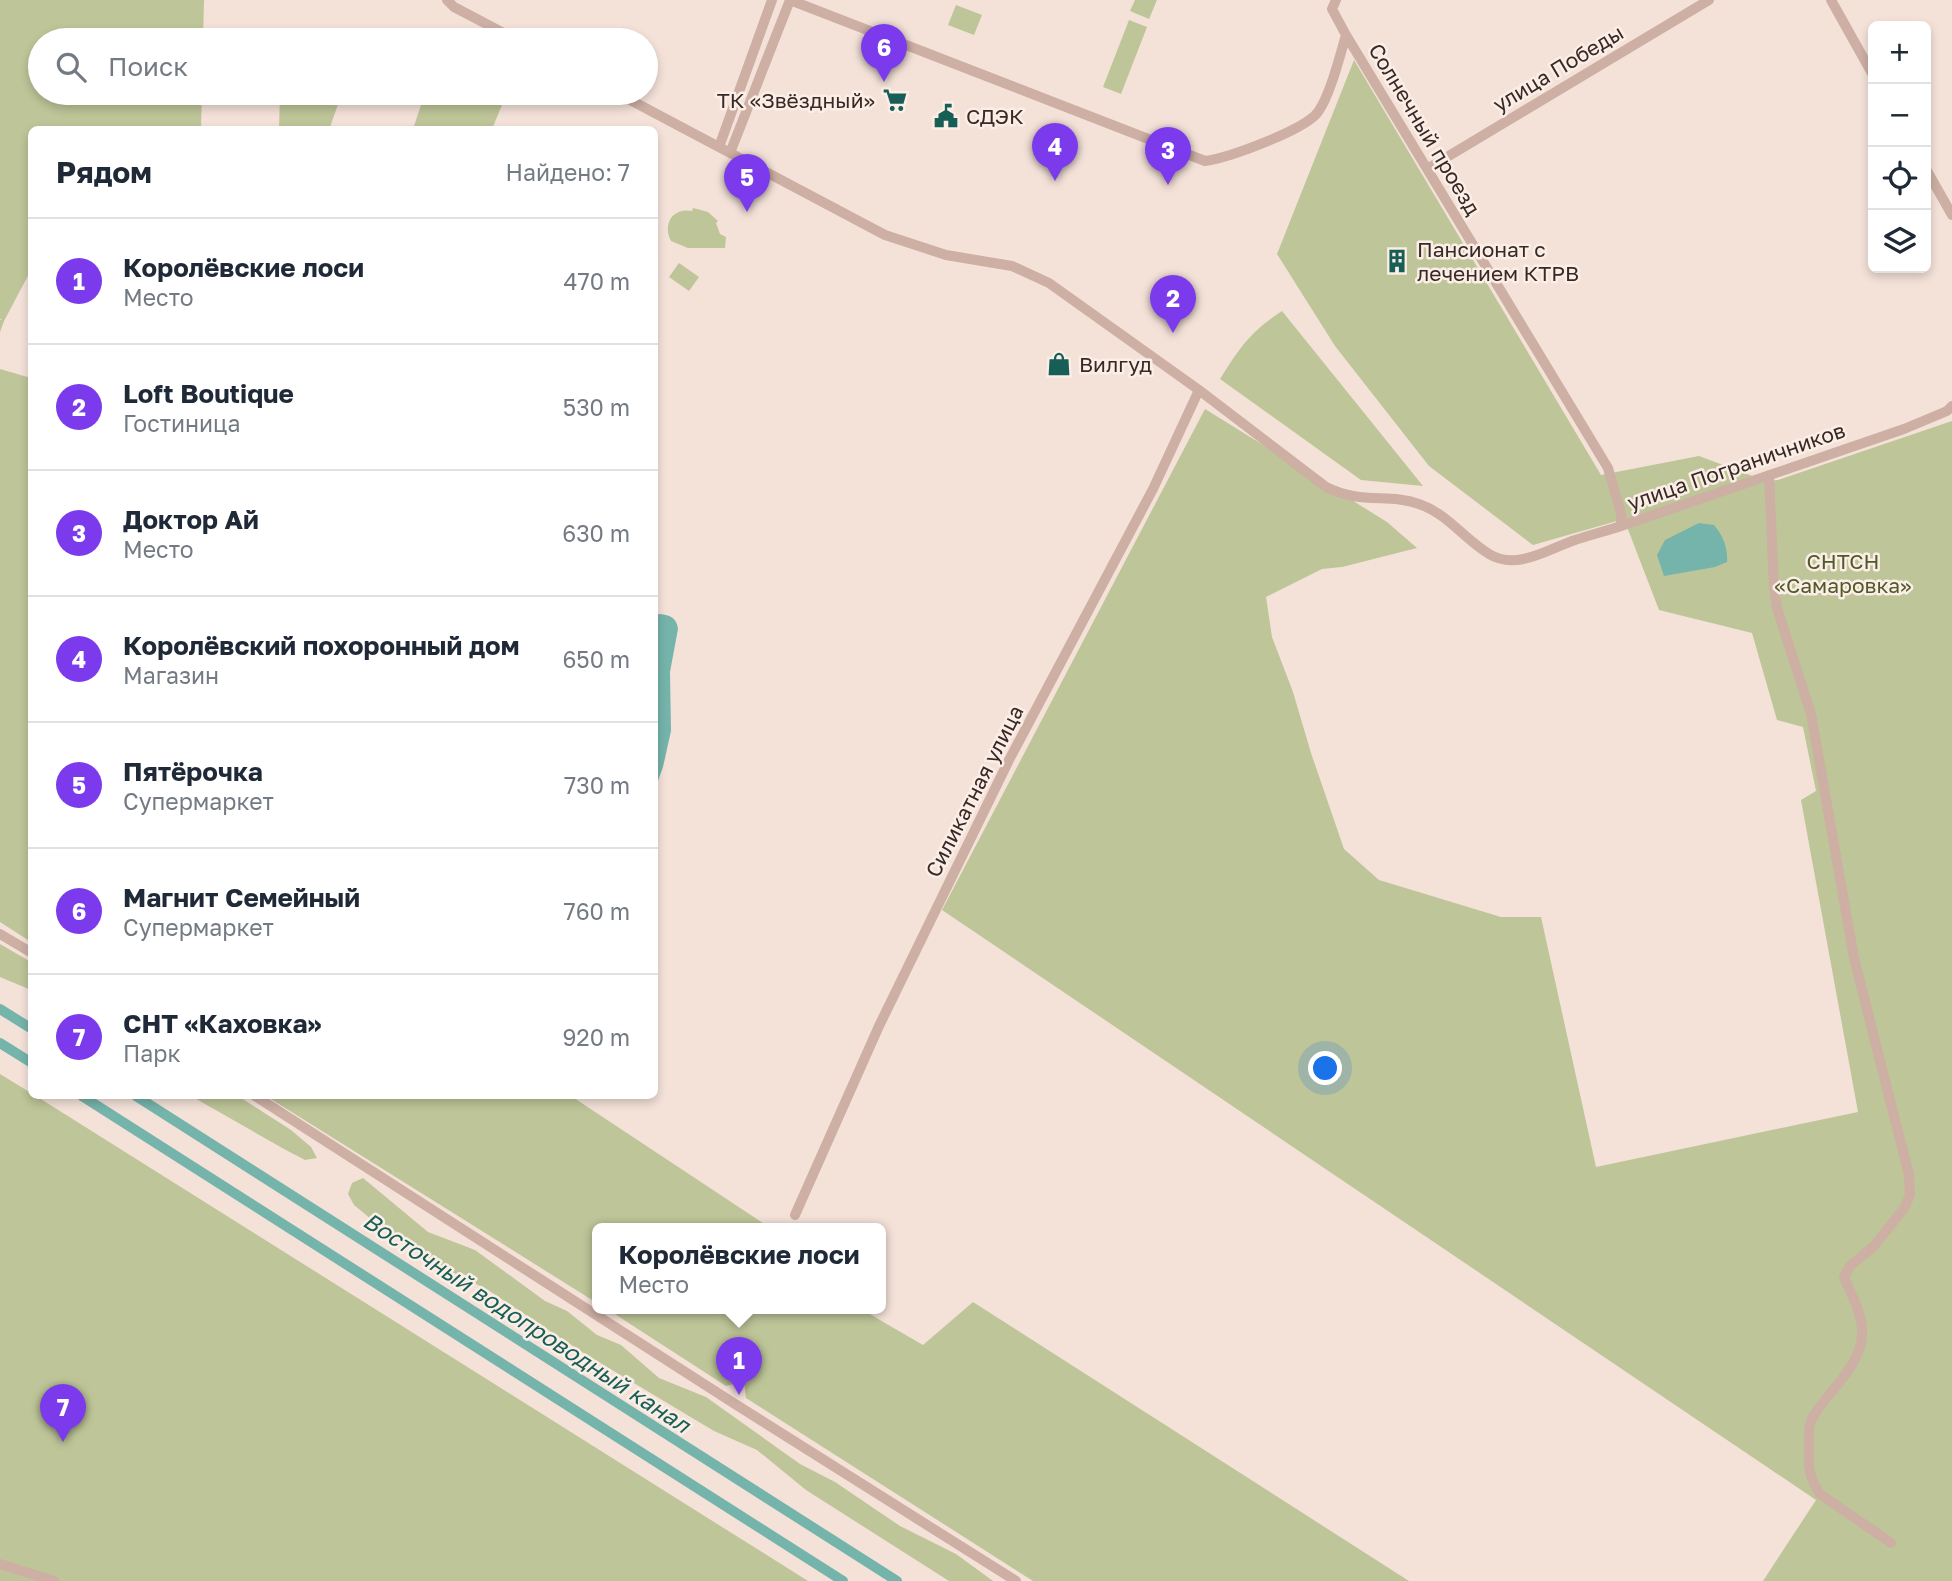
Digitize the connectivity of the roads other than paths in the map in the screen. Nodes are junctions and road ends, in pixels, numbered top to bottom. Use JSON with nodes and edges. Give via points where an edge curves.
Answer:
{"nodes":[{"id":1,"x":447,"y":0,"type":"edge"},
{"id":2,"x":772,"y":0,"type":"edge"},
{"id":3,"x":790,"y":0,"type":"edge"},
{"id":4,"x":1709,"y":0,"type":"edge"},
{"id":5,"x":1831,"y":0,"type":"edge"},
{"id":6,"x":1334,"y":5,"type":"edge"},
{"id":7,"x":494,"y":28,"type":"edge"},
{"id":8,"x":1346,"y":35,"type":"junction"},
{"id":9,"x":1868,"y":66,"type":"edge"},
{"id":10,"x":640,"y":105,"type":"edge"},
{"id":11,"x":719,"y":147,"type":"junction"},
{"id":12,"x":730,"y":153,"type":"junction"},
{"id":13,"x":1427,"y":169,"type":"junction"},
{"id":14,"x":1931,"y":178,"type":"edge"},
{"id":15,"x":1952,"y":215,"type":"edge"},
{"id":16,"x":1199,"y":390,"type":"junction"},
{"id":17,"x":1952,"y":407,"type":"edge"},
{"id":18,"x":1769,"y":475,"type":"junction"},
{"id":19,"x":1621,"y":526,"type":"junction"},
{"id":20,"x":0,"y":934,"type":"edge"},
{"id":21,"x":28,"y":951,"type":"edge"},
{"id":22,"x":259,"y":1099,"type":"edge"},
{"id":23,"x":795,"y":1215,"type":"dead end"},
{"id":24,"x":592,"y":1312,"type":"edge"},
{"id":25,"x":594,"y":1314,"type":"edge"},
{"id":26,"x":1891,"y":1543,"type":"dead end"},
{"id":27,"x":0,"y":1564,"type":"edge"},
{"id":28,"x":54,"y":1581,"type":"edge"},
{"id":29,"x":1016,"y":1581,"type":"edge"}],
"edges":[{"from":1,"to":7,"type":"street"},
{"from":2,"to":11,"type":"street"},
{"from":3,"to":8,"type":"street","via":[[1205,161],[1230,156],[1310,121],[1321,109]]},
{"from":3,"to":12,"type":"street"},
{"from":4,"to":13,"type":"street","name":"улица Победы"},
{"from":5,"to":9,"type":"street"},
{"from":6,"to":8,"type":"street","name":"Солнечный проезд"},
{"from":8,"to":13,"type":"street","name":"Солнечный проезд"},
{"from":10,"to":11,"type":"street"},
{"from":11,"to":12,"type":"street"},
{"from":12,"to":16,"type":"street","via":[[885,235],[936,252],[1030,272]]},
{"from":13,"to":19,"type":"street","name":"Солнечный проезд","via":[[1608,468]]},
{"from":14,"to":15,"type":"street"},
{"from":16,"to":19,"type":"street","name":"улица Пограничников","via":[[1335,492],[1417,503],[1447,519],[1489,554],[1512,560],[1530,558]]},
{"from":16,"to":23,"type":"street","name":"Силикатная улица","via":[[1153,489],[940,899]]},
{"from":17,"to":18,"type":"street","name":"улица Пограничников","via":[[1904,429]]},
{"from":18,"to":19,"type":"street","name":"улица Пограничников"},
{"from":18,"to":26,"type":"street","via":[[1777,608],[1811,714],[1854,958],[1910,1194],[1874,1246],[1844,1277],[1862,1334],[1849,1371],[1810,1422],[1808,1468],[1820,1494]]},
{"from":20,"to":21,"type":"street"},
{"from":22,"to":24,"type":"street"},
{"from":25,"to":29,"type":"street"},
{"from":27,"to":28,"type":"street"}]}
